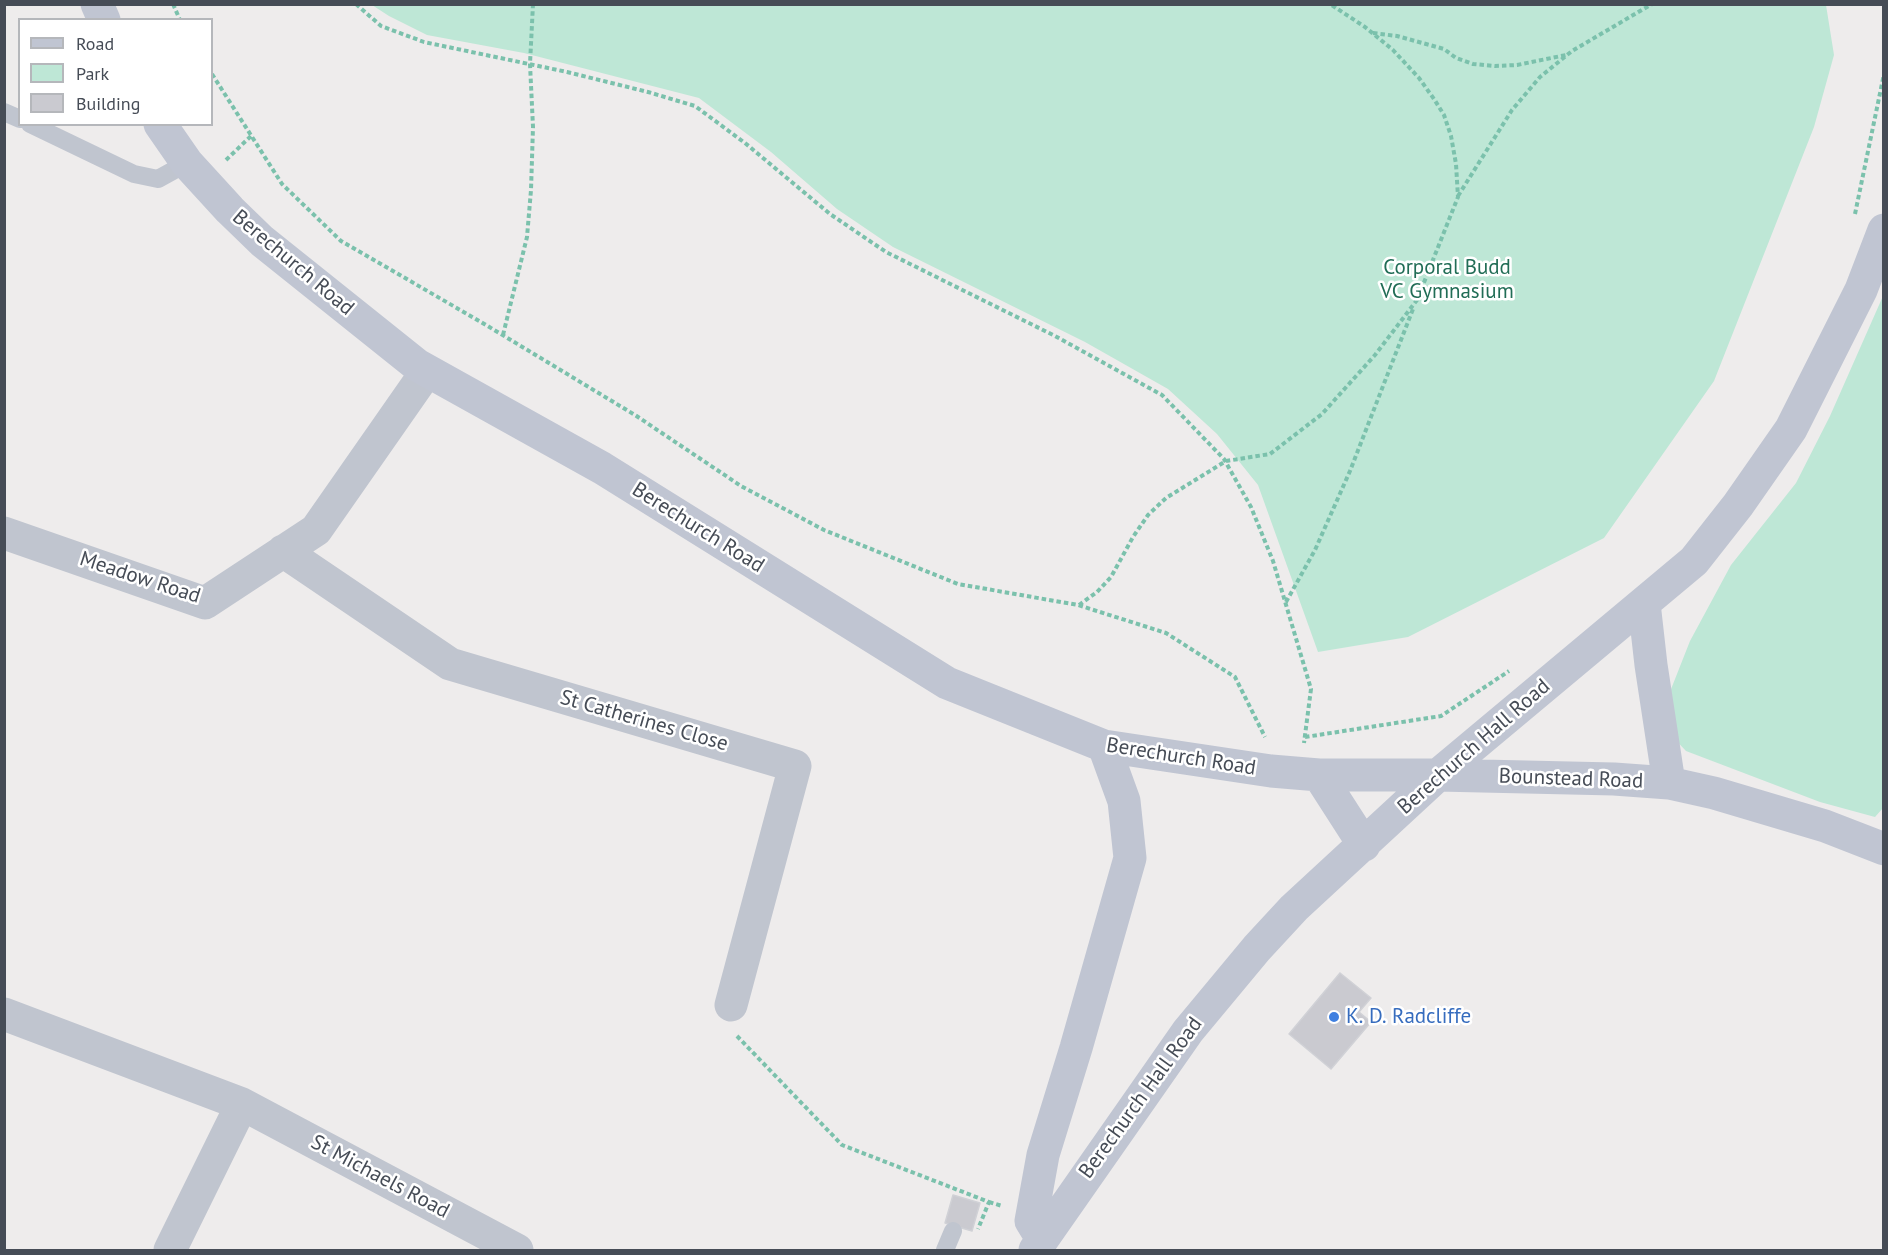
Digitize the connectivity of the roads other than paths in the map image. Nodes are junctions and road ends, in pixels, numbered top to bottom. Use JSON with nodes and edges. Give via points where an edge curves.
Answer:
{"nodes":[{"id":1,"x":97,"y":4,"type":"edge"},
{"id":2,"x":103,"y":18,"type":"edge"},
{"id":3,"x":4,"y":112,"type":"edge"},
{"id":4,"x":18,"y":118,"type":"edge"},
{"id":5,"x":34,"y":126,"type":"edge"},
{"id":6,"x":161,"y":126,"type":"edge"},
{"id":7,"x":187,"y":163,"type":"junction"},
{"id":8,"x":1869,"y":226,"type":"edge"},
{"id":9,"x":427,"y":371,"type":"junction"},
{"id":10,"x":4,"y":533,"type":"edge"},
{"id":11,"x":283,"y":551,"type":"junction"},
{"id":12,"x":1644,"y":603,"type":"junction"},
{"id":13,"x":1104,"y":746,"type":"junction"},
{"id":14,"x":1295,"y":773,"type":"junction"},
{"id":15,"x":1438,"y":775,"type":"junction"},
{"id":16,"x":1669,"y":783,"type":"junction"},
{"id":17,"x":1364,"y":845,"type":"junction"},
{"id":18,"x":1884,"y":849,"type":"edge"},
{"id":19,"x":731,"y":1005,"type":"road end"},
{"id":20,"x":4,"y":1014,"type":"edge"},
{"id":21,"x":242,"y":1104,"type":"junction"},
{"id":22,"x":953,"y":1231,"type":"road end"},
{"id":23,"x":1038,"y":1245,"type":"edge"},
{"id":24,"x":170,"y":1251,"type":"edge"},
{"id":25,"x":517,"y":1251,"type":"edge"},
{"id":26,"x":945,"y":1251,"type":"edge"}],
"edges":[{"from":1,"to":2,"type":"street"},
{"from":3,"to":4,"type":"lane"},
{"from":5,"to":7,"type":"lane","via":[[134,174],[158,179]]},
{"from":6,"to":7,"type":"street","name":"Berechurch Road"},
{"from":7,"to":9,"type":"street","name":"Berechurch Road","via":[[262,241]]},
{"from":8,"to":12,"type":"street","name":"Berechurch Hall Road","via":[[1861,290],[1791,429],[1694,561]]},
{"from":9,"to":11,"type":"street","name":"Meadow Road","via":[[316,530]]},
{"from":9,"to":13,"type":"street","name":"Berechurch Road","via":[[602,468],[947,682]]},
{"from":10,"to":11,"type":"street","name":"Meadow Road","via":[[205,603]]},
{"from":11,"to":19,"type":"street","name":"St Catherines Close","via":[[450,664],[795,766]]},
{"from":12,"to":15,"type":"street","name":"Berechurch Hall Road"},
{"from":12,"to":16,"type":"street","name":"Bounstead Road"},
{"from":13,"to":14,"type":"street","name":"Berechurch Road"},
{"from":13,"to":23,"type":"street","via":[[1124,801],[1130,858],[1043,1155],[1031,1221]]},
{"from":14,"to":15,"type":"street","name":"Berechurch Road"},
{"from":14,"to":17,"type":"street"},
{"from":15,"to":16,"type":"street","name":"Bounstead Road"},
{"from":15,"to":17,"type":"street","name":"Berechurch Hall Road"},
{"from":16,"to":18,"type":"street","name":"Bounstead Road","via":[[1825,826]]},
{"from":17,"to":23,"type":"street","name":"Berechurch Hall Road","via":[[1294,908],[1188,1031]]},
{"from":20,"to":21,"type":"street","name":"St Michaels Road"},
{"from":21,"to":24,"type":"street"},
{"from":21,"to":25,"type":"street","name":"St Michaels Road"},
{"from":22,"to":26,"type":"lane"}]}
